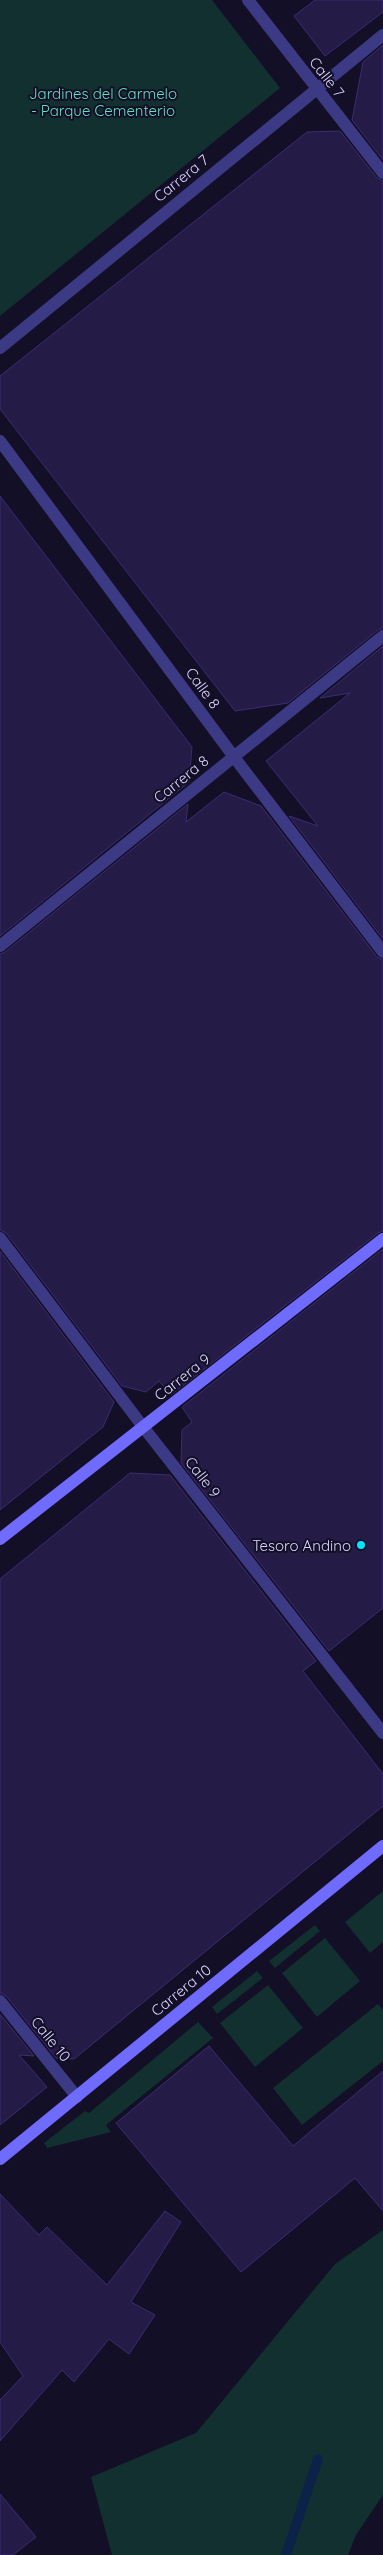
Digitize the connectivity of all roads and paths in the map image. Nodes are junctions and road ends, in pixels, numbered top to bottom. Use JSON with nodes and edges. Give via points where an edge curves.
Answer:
{"nodes":[{"id":1,"x":248,"y":0,"type":"edge"},
{"id":2,"x":383,"y":35,"type":"edge"},
{"id":3,"x":315,"y":88,"type":"junction"},
{"id":4,"x":383,"y":173,"type":"edge"},
{"id":5,"x":0,"y":348,"type":"edge"},
{"id":6,"x":0,"y":441,"type":"edge"},
{"id":7,"x":383,"y":636,"type":"edge"},
{"id":8,"x":234,"y":757,"type":"junction"},
{"id":9,"x":0,"y":946,"type":"edge"},
{"id":10,"x":383,"y":952,"type":"edge"},
{"id":11,"x":0,"y":1238,"type":"edge"},
{"id":12,"x":383,"y":1239,"type":"edge"},
{"id":13,"x":144,"y":1428,"type":"junction"},
{"id":14,"x":0,"y":1539,"type":"edge"},
{"id":15,"x":383,"y":1733,"type":"edge"},
{"id":16,"x":383,"y":1846,"type":"edge"},
{"id":17,"x":0,"y":2002,"type":"edge"},
{"id":18,"x":77,"y":2097,"type":"junction"},
{"id":19,"x":0,"y":2159,"type":"edge"}],
"edges":[{"from":1,"to":3,"type":"street","name":"Calle 7"},
{"from":2,"to":3,"type":"street","name":"Carrera 7"},
{"from":3,"to":4,"type":"street","name":"Calle 7"},
{"from":3,"to":5,"type":"street","name":"Carrera 7"},
{"from":6,"to":8,"type":"street","name":"Calle 8"},
{"from":7,"to":8,"type":"street","name":"Carrera 8"},
{"from":8,"to":9,"type":"street","name":"Carrera 8"},
{"from":8,"to":10,"type":"street","name":"Calle 8"},
{"from":11,"to":13,"type":"street","name":"Calle 9"},
{"from":12,"to":13,"type":"main road","name":"Carrera 9"},
{"from":13,"to":14,"type":"main road","name":"Carrera 9"},
{"from":13,"to":15,"type":"street","name":"Calle 9"},
{"from":16,"to":18,"type":"main road","name":"Carrera 10"},
{"from":17,"to":18,"type":"street","name":"Calle 10"},
{"from":18,"to":19,"type":"main road","name":"Carrera 10"}]}
